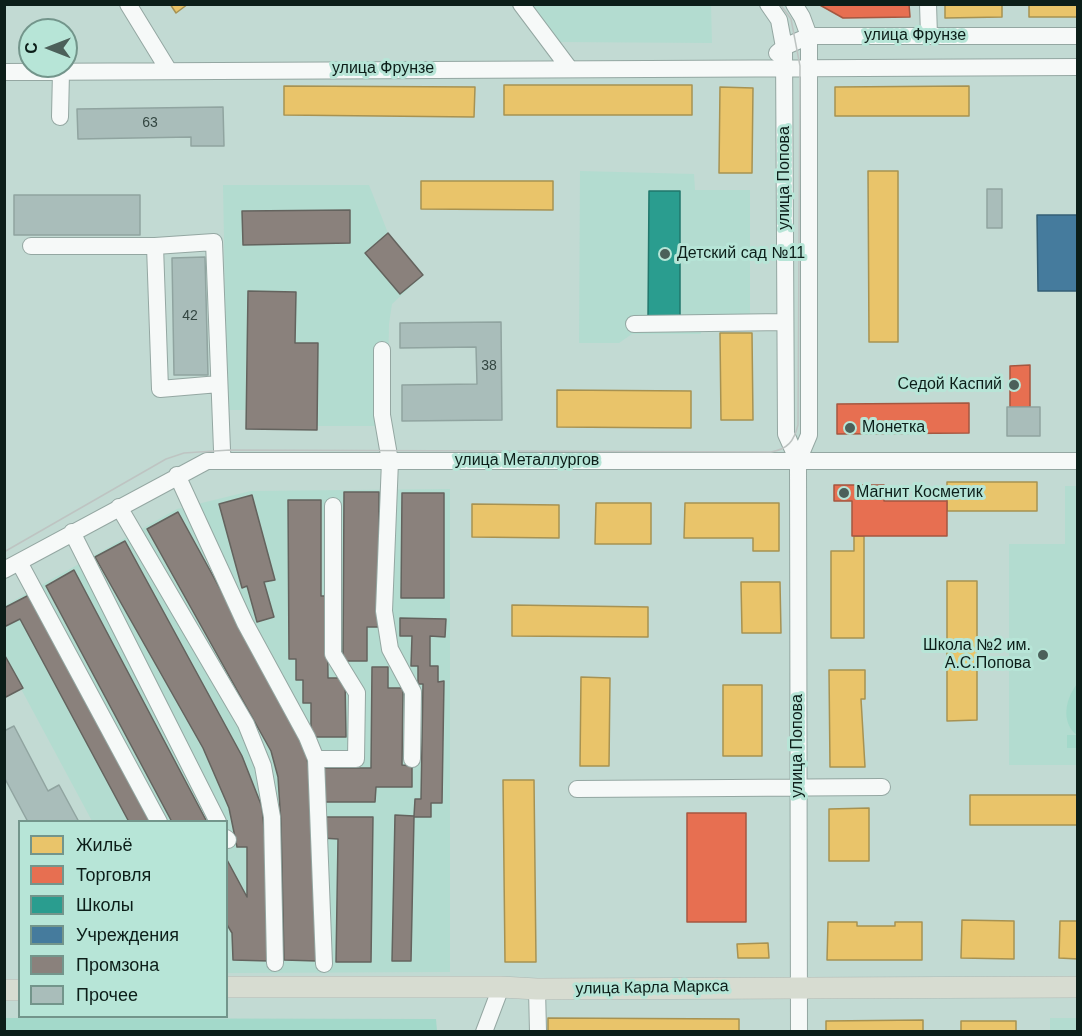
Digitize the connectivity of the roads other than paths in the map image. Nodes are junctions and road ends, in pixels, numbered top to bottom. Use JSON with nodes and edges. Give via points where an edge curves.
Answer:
{"nodes":[{"id":1,"x":128,"y":4,"type":"edge"},
{"id":2,"x":521,"y":4,"type":"edge"},
{"id":3,"x":768,"y":4,"type":"edge"},
{"id":4,"x":794,"y":4,"type":"edge"},
{"id":5,"x":928,"y":4,"type":"edge"},
{"id":6,"x":808,"y":36,"type":"junction"},
{"id":7,"x":928,"y":36,"type":"junction"},
{"id":8,"x":1077,"y":36,"type":"edge"},
{"id":9,"x":784,"y":46,"type":"junction"},
{"id":10,"x":784,"y":66,"type":"junction"},
{"id":11,"x":808,"y":66,"type":"junction"},
{"id":12,"x":1077,"y":66,"type":"edge"},
{"id":13,"x":761,"y":67,"type":"junction"},
{"id":14,"x":569,"y":68,"type":"junction"},
{"id":15,"x":169,"y":71,"type":"junction"},
{"id":16,"x":78,"y":72,"type":"edge"},
{"id":17,"x":61,"y":78,"type":"edge"},
{"id":18,"x":60,"y":117,"type":"dead end"},
{"id":19,"x":31,"y":246,"type":"dead end"},
{"id":20,"x":155,"y":246,"type":"junction"},
{"id":21,"x":785,"y":322,"type":"junction"},
{"id":22,"x":634,"y":324,"type":"dead end"},
{"id":23,"x":382,"y":350,"type":"dead end"},
{"id":24,"x":219,"y":384,"type":"junction"},
{"id":25,"x":222,"y":461,"type":"junction"},
{"id":26,"x":390,"y":461,"type":"junction"},
{"id":27,"x":798,"y":461,"type":"junction"},
{"id":28,"x":1077,"y":461,"type":"edge"},
{"id":29,"x":177,"y":475,"type":"junction"},
{"id":30,"x":333,"y":506,"type":"dead end"},
{"id":31,"x":119,"y":507,"type":"junction"},
{"id":32,"x":72,"y":532,"type":"junction"},
{"id":33,"x":12,"y":566,"type":"edge"},
{"id":34,"x":316,"y":759,"type":"junction"},
{"id":35,"x":412,"y":759,"type":"dead end"},
{"id":36,"x":882,"y":787,"type":"dead end"},
{"id":37,"x":576,"y":789,"type":"dead end"},
{"id":38,"x":799,"y":789,"type":"junction"},
{"id":39,"x":158,"y":820,"type":"edge"},
{"id":40,"x":217,"y":820,"type":"edge"},
{"id":41,"x":275,"y":963,"type":"dead end"},
{"id":42,"x":324,"y":964,"type":"dead end"},
{"id":43,"x":228,"y":987,"type":"edge"},
{"id":44,"x":501,"y":987,"type":"junction"},
{"id":45,"x":799,"y":987,"type":"junction"},
{"id":46,"x":1077,"y":987,"type":"edge"},
{"id":47,"x":537,"y":989,"type":"junction"},
{"id":48,"x":484,"y":1032,"type":"edge"},
{"id":49,"x":538,"y":1032,"type":"edge"},
{"id":50,"x":799,"y":1032,"type":"edge"}],
"edges":[{"from":1,"to":15,"type":"street"},
{"from":2,"to":14,"type":"street"},
{"from":3,"to":9,"type":"street","name":"улица Попова","via":[[779,20]]},
{"from":4,"to":6,"type":"street","name":"улица Попова"},
{"from":5,"to":7,"type":"street"},
{"from":6,"to":7,"type":"street","name":"улица Фрунзе"},
{"from":6,"to":9,"type":"street","name":"улица Фрунзе"},
{"from":6,"to":11,"type":"street","name":"улица Попова"},
{"from":7,"to":8,"type":"street","name":"улица Фрунзе"},
{"from":9,"to":10,"type":"street","name":"улица Попова"},
{"from":9,"to":13,"type":"street","name":"улица Фрунзе"},
{"from":10,"to":11,"type":"street","name":"улица Фрунзе"},
{"from":10,"to":13,"type":"street","name":"улица Фрунзе"},
{"from":10,"to":21,"type":"street","name":"улица Попова"},
{"from":11,"to":12,"type":"street","name":"улица Фрунзе"},
{"from":11,"to":27,"type":"street","name":"улица Попова","via":[[809,435]]},
{"from":13,"to":14,"type":"street","name":"улица Фрунзе"},
{"from":14,"to":15,"type":"street","name":"улица Фрунзе"},
{"from":15,"to":16,"type":"street","name":"улица Фрунзе"},
{"from":17,"to":18,"type":"street"},
{"from":19,"to":20,"type":"street"},
{"from":20,"to":24,"type":"street","via":[[214,242]]},
{"from":20,"to":24,"type":"street","via":[[160,389]]},
{"from":21,"to":22,"type":"street"},
{"from":21,"to":27,"type":"street","name":"улица Попова","via":[[786,434]]},
{"from":23,"to":26,"type":"street","via":[[382,415]]},
{"from":24,"to":25,"type":"street"},
{"from":25,"to":26,"type":"street","name":"улица Металлургов"},
{"from":25,"to":29,"type":"street","name":"улица Металлургов","via":[[207,461]]},
{"from":26,"to":27,"type":"street","name":"улица Металлургов"},
{"from":26,"to":35,"type":"street","via":[[384,611],[390,649],[412,693]]},
{"from":27,"to":28,"type":"street","name":"улица Металлургов"},
{"from":27,"to":38,"type":"street","name":"улица Попова"},
{"from":29,"to":31,"type":"street","name":"улица Металлургов"},
{"from":29,"to":34,"type":"street","via":[[245,623]]},
{"from":30,"to":34,"type":"street","via":[[333,654],[357,693],[356,759]]},
{"from":31,"to":32,"type":"street","name":"улица Металлургов"},
{"from":31,"to":41,"type":"street","via":[[246,724],[263,766],[272,817]]},
{"from":32,"to":33,"type":"street","name":"улица Металлургов"},
{"from":32,"to":40,"type":"street"},
{"from":33,"to":39,"type":"street"},
{"from":34,"to":42,"type":"street"},
{"from":36,"to":38,"type":"street"},
{"from":37,"to":38,"type":"street"},
{"from":38,"to":45,"type":"street","name":"улица Попова"},
{"from":43,"to":44,"type":"main road","name":"улица Карла Маркса"},
{"from":44,"to":47,"type":"main road","name":"улица Карла Маркса"},
{"from":44,"to":48,"type":"street"},
{"from":45,"to":46,"type":"main road","name":"улица Карла Маркса"},
{"from":45,"to":47,"type":"main road","name":"улица Карла Маркса"},
{"from":45,"to":50,"type":"street","name":"улица Попова"},
{"from":47,"to":49,"type":"street"}]}
